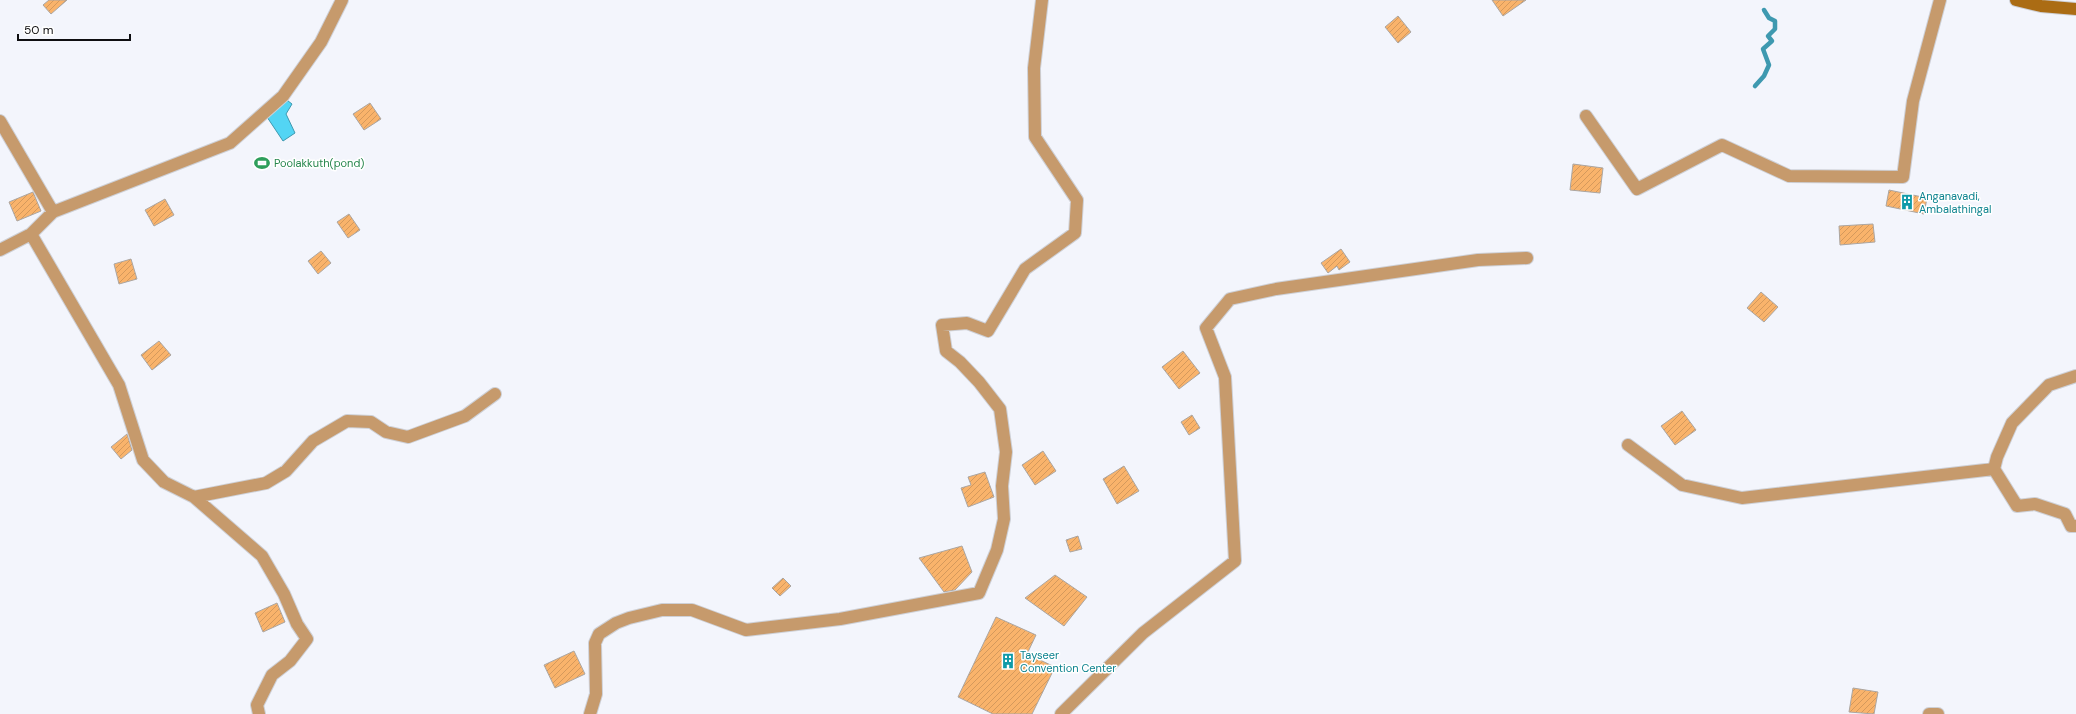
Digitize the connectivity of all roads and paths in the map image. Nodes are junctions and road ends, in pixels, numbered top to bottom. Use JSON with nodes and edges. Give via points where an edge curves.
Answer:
{"nodes":[{"id":1,"x":342,"y":0,"type":"edge"},
{"id":2,"x":1042,"y":0,"type":"edge"},
{"id":3,"x":1940,"y":0,"type":"edge"},
{"id":4,"x":2016,"y":0,"type":"edge"},
{"id":5,"x":2076,"y":9,"type":"edge"},
{"id":6,"x":1586,"y":116,"type":"dead end"},
{"id":7,"x":0,"y":121,"type":"edge"},
{"id":8,"x":53,"y":212,"type":"junction"},
{"id":9,"x":32,"y":234,"type":"junction"},
{"id":10,"x":0,"y":250,"type":"edge"},
{"id":11,"x":1527,"y":258,"type":"dead end"},
{"id":12,"x":2076,"y":376,"type":"edge"},
{"id":13,"x":496,"y":394,"type":"dead end"},
{"id":14,"x":1628,"y":445,"type":"dead end"},
{"id":15,"x":1994,"y":469,"type":"junction"},
{"id":16,"x":194,"y":497,"type":"junction"},
{"id":17,"x":2076,"y":526,"type":"edge"},
{"id":18,"x":259,"y":714,"type":"edge"},
{"id":19,"x":590,"y":714,"type":"edge"},
{"id":20,"x":1061,"y":714,"type":"edge"},
{"id":21,"x":1929,"y":714,"type":"edge"},
{"id":22,"x":1938,"y":714,"type":"edge"}],
"edges":[{"from":1,"to":8,"type":"street","via":[[321,42],[283,96],[230,143]]},
{"from":2,"to":19,"type":"street","via":[[1034,68],[1035,137],[1078,200],[1075,233],[1025,269],[988,331],[966,323],[942,325],[946,351],[979,382],[1000,409],[1006,452],[1002,486],[1004,519],[997,550],[979,593],[840,619],[746,630],[692,610],[662,610],[629,618],[599,634],[595,643],[596,694]]},
{"from":3,"to":6,"type":"street","via":[[1913,101],[1903,177],[1789,176],[1722,145],[1637,189]]},
{"from":4,"to":5,"type":"main road","via":[[2041,6]]},
{"from":7,"to":8,"type":"street"},
{"from":8,"to":9,"type":"street"},
{"from":9,"to":10,"type":"street"},
{"from":9,"to":16,"type":"street","via":[[119,385],[143,460],[164,482]]},
{"from":11,"to":20,"type":"street","via":[[1471,261],[1276,289],[1230,299],[1206,328],[1225,377],[1235,561],[1143,633]]},
{"from":12,"to":15,"type":"street","via":[[2049,385],[2012,423]]},
{"from":13,"to":16,"type":"street","via":[[465,416],[408,437],[386,432],[371,422],[347,421],[313,441],[286,471],[266,483]]},
{"from":14,"to":15,"type":"street","via":[[1682,485],[1742,498]]},
{"from":15,"to":17,"type":"street","via":[[2017,506],[2035,504],[2065,514],[2072,526]]},
{"from":16,"to":18,"type":"street","via":[[262,556],[307,639],[290,661],[272,675],[257,705]]},
{"from":21,"to":22,"type":"street"}]}
